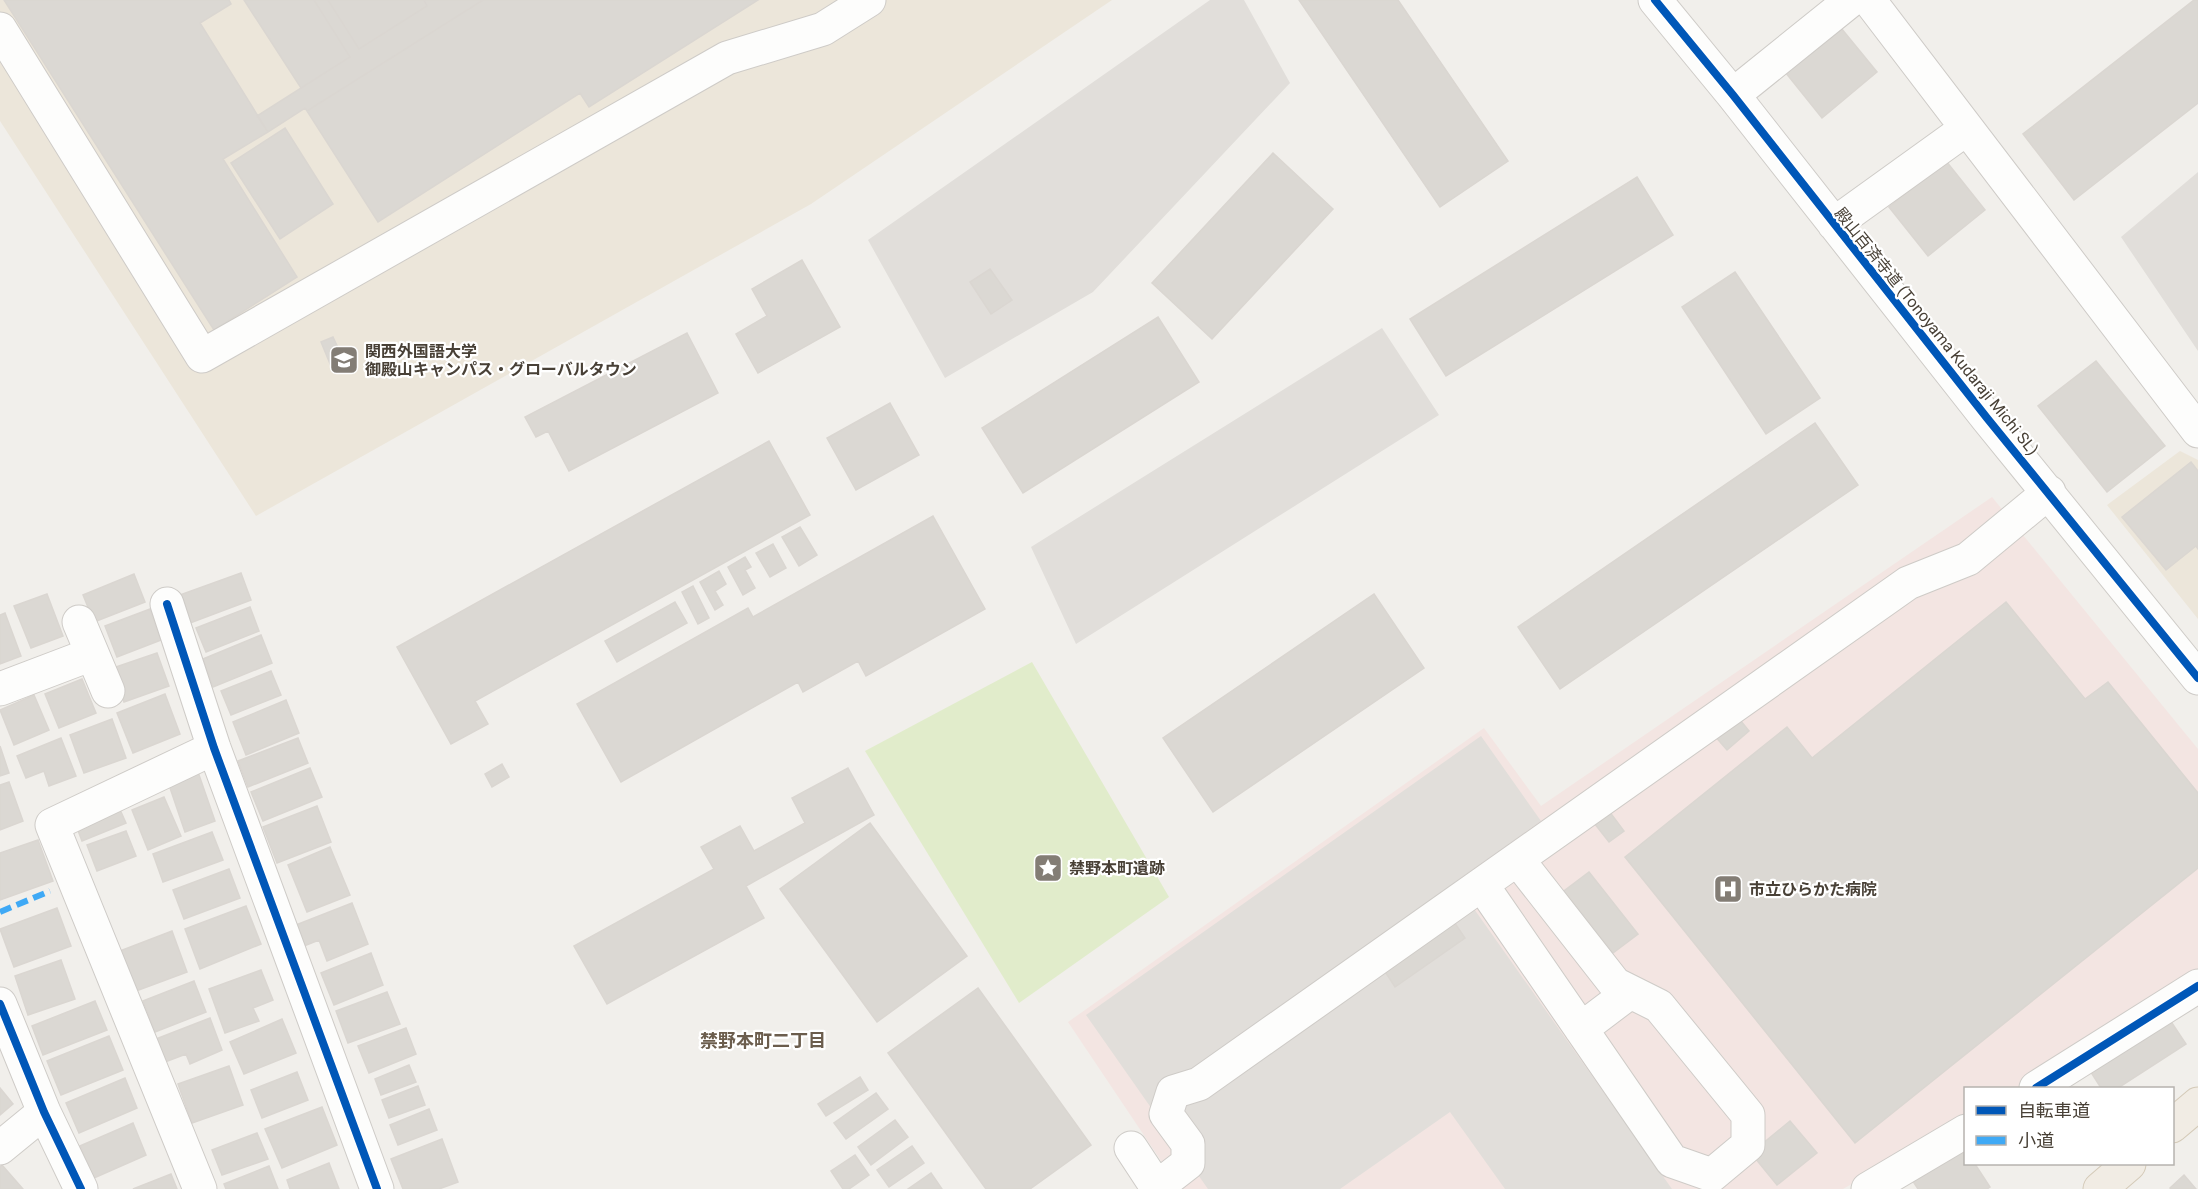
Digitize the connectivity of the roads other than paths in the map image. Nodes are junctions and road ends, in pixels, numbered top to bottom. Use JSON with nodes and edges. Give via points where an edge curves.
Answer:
{"nodes":[{"id":1,"x":869,"y":0,"type":"edge"},
{"id":2,"x":1655,"y":0,"type":"edge"},
{"id":3,"x":1851,"y":0,"type":"edge"},
{"id":4,"x":1869,"y":0,"type":"edge"},
{"id":5,"x":0,"y":29,"type":"edge"},
{"id":6,"x":1733,"y":95,"type":"junction"},
{"id":7,"x":1966,"y":129,"type":"junction"},
{"id":8,"x":1834,"y":224,"type":"junction"},
{"id":9,"x":2198,"y":431,"type":"edge"},
{"id":10,"x":2049,"y":492,"type":"junction"},
{"id":11,"x":167,"y":604,"type":"dead end"},
{"id":12,"x":79,"y":622,"type":"dead end"},
{"id":13,"x":92,"y":654,"type":"junction"},
{"id":14,"x":2198,"y":678,"type":"edge"},
{"id":15,"x":0,"y":689,"type":"edge"},
{"id":16,"x":108,"y":691,"type":"dead end"},
{"id":17,"x":214,"y":748,"type":"junction"},
{"id":18,"x":1518,"y":860,"type":"junction"},
{"id":19,"x":1482,"y":885,"type":"junction"},
{"id":20,"x":2198,"y":986,"type":"edge"},
{"id":21,"x":1630,"y":992,"type":"junction"},
{"id":22,"x":0,"y":1004,"type":"edge"},
{"id":23,"x":1581,"y":1029,"type":"junction"},
{"id":24,"x":2039,"y":1087,"type":"edge"},
{"id":25,"x":2198,"y":1104,"type":"edge"},
{"id":26,"x":44,"y":1112,"type":"junction"},
{"id":27,"x":2174,"y":1124,"type":"edge"},
{"id":28,"x":1964,"y":1132,"type":"edge"},
{"id":29,"x":0,"y":1148,"type":"edge"},
{"id":30,"x":1131,"y":1148,"type":"dead end"},
{"id":31,"x":2128,"y":1165,"type":"edge"},
{"id":32,"x":1158,"y":1188,"type":"edge"},
{"id":33,"x":81,"y":1189,"type":"edge"},
{"id":34,"x":200,"y":1189,"type":"edge"},
{"id":35,"x":377,"y":1189,"type":"edge"},
{"id":36,"x":1868,"y":1189,"type":"edge"},
{"id":37,"x":2100,"y":1189,"type":"edge"}],
"edges":[{"from":1,"to":5,"type":"street","via":[[823,29],[727,58],[202,356]]},
{"from":2,"to":6,"type":"street","name":"殿山百済寺道 (Tonoyama Kudaraji Michi SL)"},
{"from":3,"to":6,"type":"street"},
{"from":4,"to":7,"type":"street"},
{"from":6,"to":8,"type":"street","name":"殿山百済寺道 (Tonoyama Kudaraji Michi SL)"},
{"from":7,"to":8,"type":"street"},
{"from":7,"to":9,"type":"street"},
{"from":8,"to":10,"type":"street","name":"殿山百済寺道 (Tonoyama Kudaraji Michi SL)"},
{"from":10,"to":14,"type":"street","name":"殿山百済寺道 (Tonoyama Kudaraji Michi SL)"},
{"from":10,"to":18,"type":"street","via":[[1968,559],[1908,583]]},
{"from":11,"to":17,"type":"street"},
{"from":12,"to":13,"type":"street"},
{"from":13,"to":15,"type":"street"},
{"from":13,"to":16,"type":"street"},
{"from":17,"to":34,"type":"street","via":[[52,825]]},
{"from":17,"to":35,"type":"street"},
{"from":18,"to":19,"type":"street"},
{"from":18,"to":21,"type":"street","via":[[1615,984]]},
{"from":19,"to":23,"type":"street"},
{"from":19,"to":32,"type":"street","via":[[1199,1084],[1173,1092],[1166,1114],[1188,1144],[1188,1163]]},
{"from":20,"to":24,"type":"street"},
{"from":21,"to":23,"type":"street"},
{"from":21,"to":23,"type":"street","via":[[1659,1006],[1748,1115],[1748,1145],[1712,1175],[1672,1161]]},
{"from":22,"to":26,"type":"street"},
{"from":25,"to":27,"type":"main road"},
{"from":26,"to":29,"type":"street"},
{"from":26,"to":33,"type":"street"},
{"from":28,"to":36,"type":"street"},
{"from":30,"to":32,"type":"street"},
{"from":31,"to":37,"type":"main road"}]}
